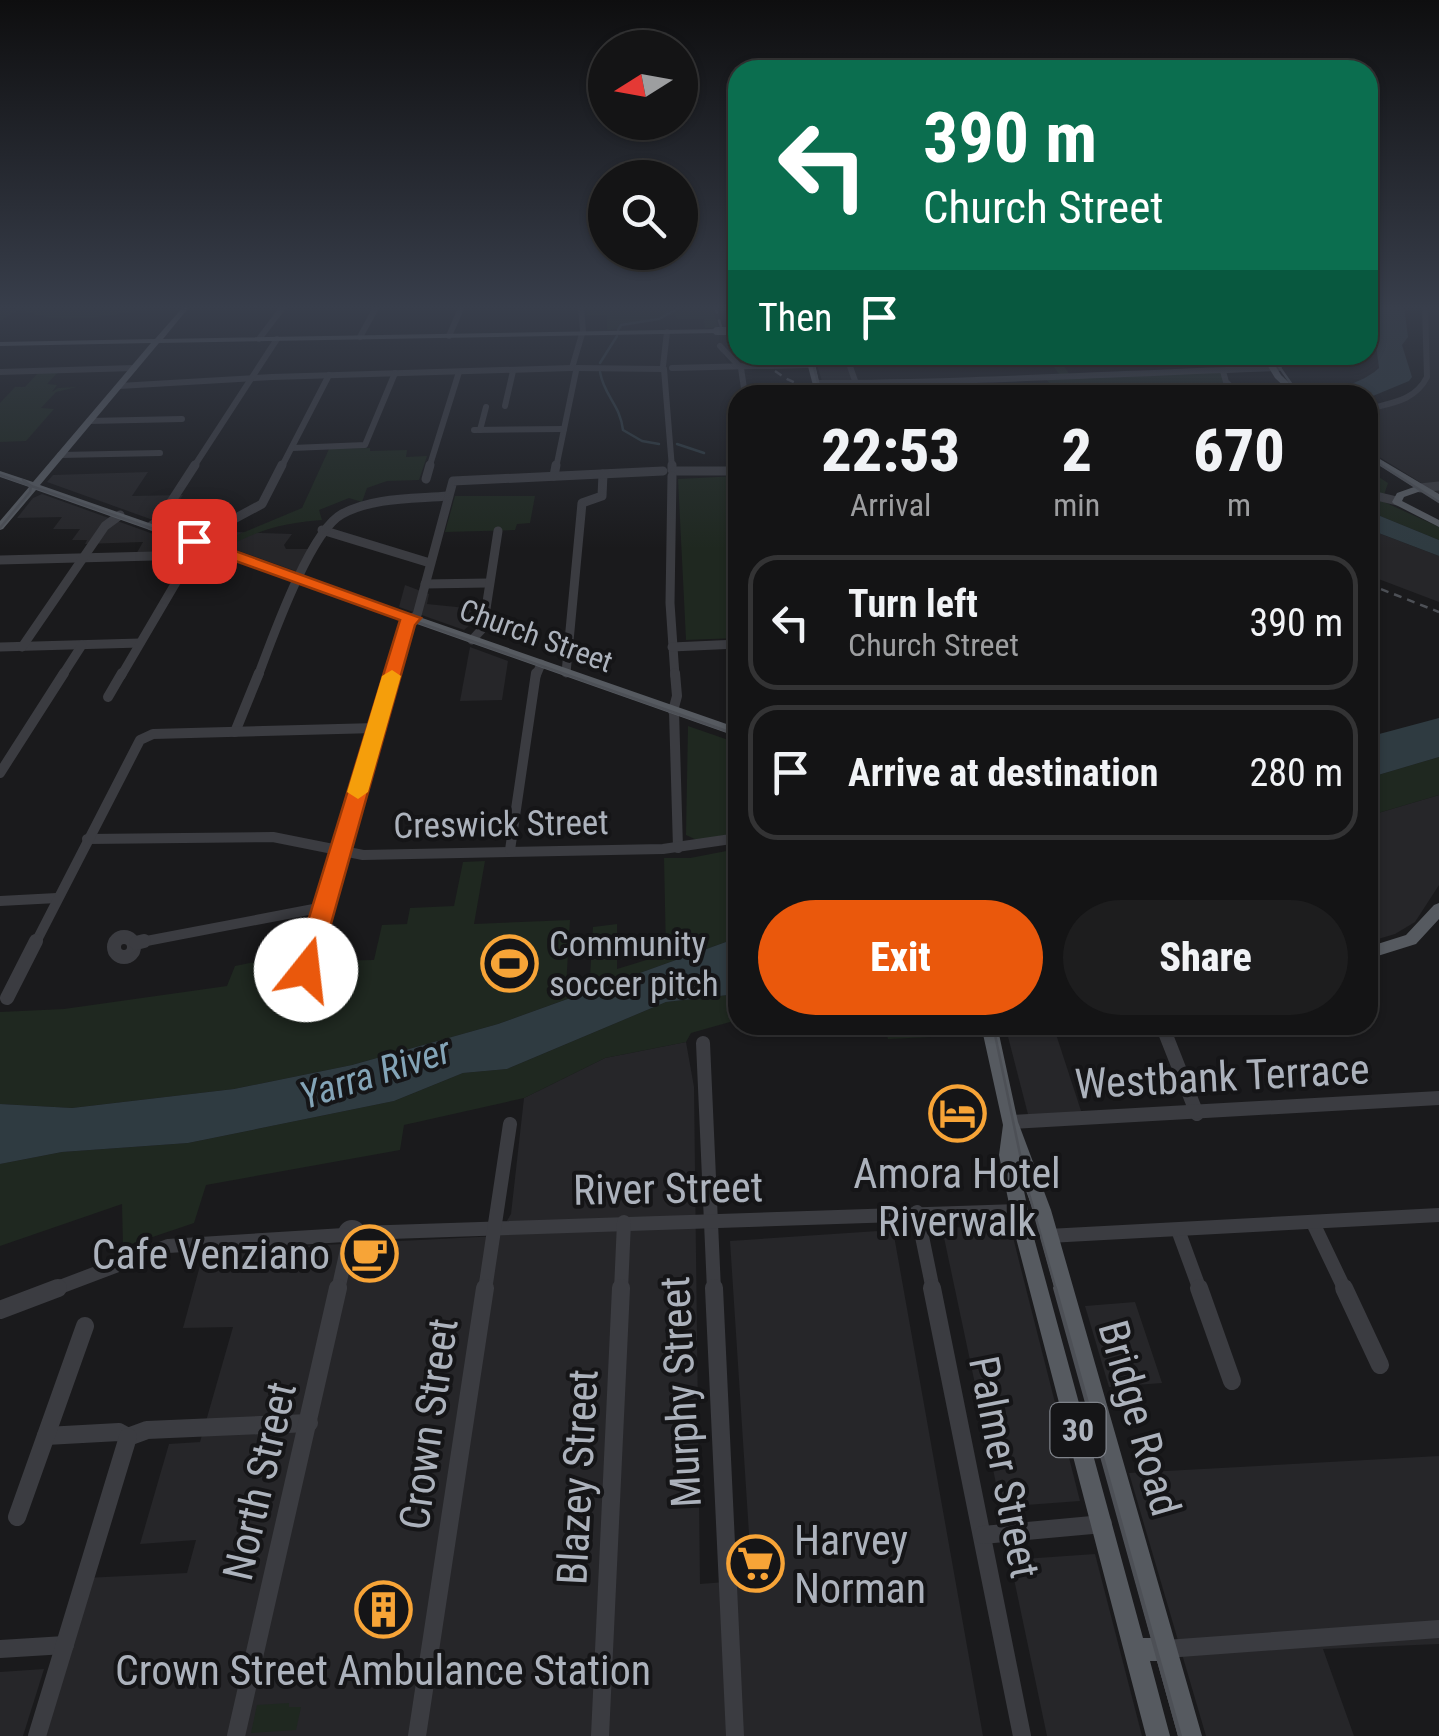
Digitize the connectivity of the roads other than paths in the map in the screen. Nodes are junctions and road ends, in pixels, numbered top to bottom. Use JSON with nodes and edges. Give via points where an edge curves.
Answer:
{"nodes":[{"id":1,"x":118,"y":387,"type":"edge"},
{"id":2,"x":244,"y":387,"type":"edge"},
{"id":3,"x":323,"y":387,"type":"edge"},
{"id":4,"x":390,"y":387,"type":"edge"},
{"id":5,"x":454,"y":387,"type":"edge"},
{"id":6,"x":509,"y":387,"type":"edge"},
{"id":7,"x":571,"y":387,"type":"edge"},
{"id":8,"x":667,"y":387,"type":"edge"},
{"id":9,"x":1423,"y":387,"type":"edge"},
{"id":10,"x":504,"y":406,"type":"dead end"},
{"id":11,"x":1378,"y":406,"type":"edge"},
{"id":12,"x":486,"y":407,"type":"dead end"},
{"id":13,"x":182,"y":419,"type":"dead end"},
{"id":14,"x":89,"y":421,"type":"junction"},
{"id":15,"x":564,"y":429,"type":"junction"},
{"id":16,"x":292,"y":448,"type":"junction"},
{"id":17,"x":160,"y":453,"type":"dead end"},
{"id":18,"x":60,"y":455,"type":"junction"},
{"id":19,"x":1378,"y":461,"type":"edge"},
{"id":20,"x":669,"y":471,"type":"junction"},
{"id":21,"x":728,"y":471,"type":"edge"},
{"id":22,"x":558,"y":472,"type":"junction"},
{"id":23,"x":1378,"y":473,"type":"edge"},
{"id":24,"x":0,"y":474,"type":"edge"},
{"id":25,"x":603,"y":474,"type":"junction"},
{"id":26,"x":426,"y":479,"type":"dead end"},
{"id":27,"x":1393,"y":483,"type":"junction"},
{"id":28,"x":35,"y":485,"type":"junction"},
{"id":29,"x":1420,"y":488,"type":"junction"},
{"id":30,"x":1408,"y":492,"type":"junction"},
{"id":31,"x":448,"y":496,"type":"junction"},
{"id":32,"x":1378,"y":496,"type":"edge"},
{"id":33,"x":1439,"y":497,"type":"edge"},
{"id":34,"x":1397,"y":500,"type":"junction"},
{"id":35,"x":120,"y":515,"type":"junction"},
{"id":36,"x":1439,"y":524,"type":"edge"},
{"id":37,"x":151,"y":526,"type":"junction"},
{"id":38,"x":0,"y":527,"type":"edge"},
{"id":39,"x":322,"y":530,"type":"junction"},
{"id":40,"x":498,"y":531,"type":"dead end"},
{"id":41,"x":195,"y":546,"type":"junction"},
{"id":42,"x":83,"y":558,"type":"junction"},
{"id":43,"x":0,"y":560,"type":"edge"},
{"id":44,"x":430,"y":563,"type":"junction"},
{"id":45,"x":299,"y":578,"type":"junction"},
{"id":46,"x":488,"y":583,"type":"junction"},
{"id":47,"x":425,"y":584,"type":"junction"},
{"id":48,"x":412,"y":618,"type":"junction"},
{"id":49,"x":472,"y":640,"type":"junction"},
{"id":50,"x":140,"y":643,"type":"junction"},
{"id":51,"x":728,"y":644,"type":"edge"},
{"id":52,"x":82,"y":645,"type":"junction"},
{"id":53,"x":0,"y":647,"type":"edge"},
{"id":54,"x":19,"y":647,"type":"junction"},
{"id":55,"x":672,"y":647,"type":"junction"},
{"id":56,"x":541,"y":664,"type":"junction"},
{"id":57,"x":566,"y":673,"type":"junction"},
{"id":58,"x":108,"y":698,"type":"dead end"},
{"id":59,"x":671,"y":710,"type":"junction"},
{"id":60,"x":376,"y":728,"type":"junction"},
{"id":61,"x":728,"y":730,"type":"edge"},
{"id":62,"x":236,"y":732,"type":"junction"},
{"id":63,"x":0,"y":772,"type":"edge"},
{"id":64,"x":87,"y":840,"type":"junction"},
{"id":65,"x":728,"y":840,"type":"edge"},
{"id":66,"x":678,"y":848,"type":"junction"},
{"id":67,"x":510,"y":850,"type":"junction"},
{"id":68,"x":340,"y":851,"type":"junction"},
{"id":69,"x":56,"y":898,"type":"junction"},
{"id":70,"x":0,"y":901,"type":"edge"},
{"id":71,"x":324,"y":907,"type":"junction"},
{"id":72,"x":1439,"y":909,"type":"edge"},
{"id":73,"x":136,"y":943,"type":"dead end"},
{"id":74,"x":1378,"y":950,"type":"edge"},
{"id":75,"x":306,"y":970,"type":"dead end"},
{"id":76,"x":7,"y":998,"type":"dead end"},
{"id":77,"x":991,"y":1035,"type":"edge"},
{"id":78,"x":1166,"y":1035,"type":"edge"},
{"id":79,"x":703,"y":1043,"type":"dead end"},
{"id":80,"x":1439,"y":1098,"type":"edge"},
{"id":81,"x":1198,"y":1114,"type":"junction"},
{"id":82,"x":1010,"y":1122,"type":"junction"},
{"id":83,"x":510,"y":1124,"type":"dead end"},
{"id":84,"x":1017,"y":1202,"type":"junction"},
{"id":85,"x":1042,"y":1210,"type":"junction"},
{"id":86,"x":917,"y":1212,"type":"junction"},
{"id":87,"x":1439,"y":1215,"type":"edge"},
{"id":88,"x":710,"y":1220,"type":"junction"},
{"id":89,"x":624,"y":1222,"type":"junction"},
{"id":90,"x":1313,"y":1223,"type":"junction"},
{"id":91,"x":492,"y":1227,"type":"junction"},
{"id":92,"x":1178,"y":1230,"type":"junction"},
{"id":93,"x":351,"y":1236,"type":"junction"},
{"id":94,"x":1048,"y":1236,"type":"junction"},
{"id":95,"x":1025,"y":1238,"type":"junction"},
{"id":96,"x":0,"y":1310,"type":"edge"},
{"id":97,"x":85,"y":1326,"type":"dead end"},
{"id":98,"x":1380,"y":1364,"type":"dead end"},
{"id":99,"x":1232,"y":1381,"type":"dead end"},
{"id":100,"x":1098,"y":1406,"type":"junction"},
{"id":101,"x":1072,"y":1408,"type":"junction"},
{"id":102,"x":308,"y":1423,"type":"junction"},
{"id":103,"x":46,"y":1436,"type":"junction"},
{"id":104,"x":128,"y":1438,"type":"junction"},
{"id":105,"x":17,"y":1517,"type":"dead end"},
{"id":106,"x":1130,"y":1523,"type":"junction"},
{"id":107,"x":1103,"y":1524,"type":"junction"},
{"id":108,"x":983,"y":1535,"type":"junction"},
{"id":109,"x":1151,"y":1594,"type":"junction"},
{"id":110,"x":1122,"y":1596,"type":"junction"},
{"id":111,"x":1439,"y":1629,"type":"edge"},
{"id":112,"x":65,"y":1646,"type":"junction"},
{"id":113,"x":0,"y":1649,"type":"edge"},
{"id":114,"x":1166,"y":1649,"type":"junction"},
{"id":115,"x":1136,"y":1650,"type":"junction"},
{"id":116,"x":38,"y":1736,"type":"edge"},
{"id":117,"x":236,"y":1736,"type":"edge"},
{"id":118,"x":417,"y":1736,"type":"edge"},
{"id":119,"x":600,"y":1736,"type":"edge"},
{"id":120,"x":735,"y":1736,"type":"edge"},
{"id":121,"x":1022,"y":1736,"type":"edge"},
{"id":122,"x":1158,"y":1736,"type":"edge"},
{"id":123,"x":1190,"y":1736,"type":"edge"}],
"edges":[{"from":1,"to":14,"type":"main road"},
{"from":2,"to":37,"type":"street"},
{"from":3,"to":16,"type":"street"},
{"from":4,"to":16,"type":"street","via":[[365,445]]},
{"from":5,"to":26,"type":"street"},
{"from":6,"to":10,"type":"street"},
{"from":7,"to":15,"type":"street"},
{"from":8,"to":20,"type":"street"},
{"from":9,"to":11,"type":"street"},
{"from":12,"to":15,"type":"street","via":[[477,430]]},
{"from":13,"to":14,"type":"street"},
{"from":14,"to":18,"type":"main road"},
{"from":15,"to":22,"type":"street"},
{"from":16,"to":41,"type":"street","via":[[261,505]]},
{"from":17,"to":18,"type":"street"},
{"from":18,"to":28,"type":"main road"},
{"from":19,"to":29,"type":"main road"},
{"from":20,"to":21,"type":"street"},
{"from":20,"to":25,"type":"street"},
{"from":20,"to":55,"type":"street"},
{"from":22,"to":25,"type":"street"},
{"from":22,"to":31,"type":"street","via":[[453,481]]},
{"from":23,"to":27,"type":"main road"},
{"from":24,"to":28,"type":"main road","name":"Church Street"},
{"from":25,"to":57,"type":"street","via":[[602,496],[582,502]]},
{"from":27,"to":30,"type":"main road"},
{"from":27,"to":34,"type":"main road"},
{"from":28,"to":35,"type":"main road","name":"Church Street"},
{"from":28,"to":38,"type":"main road"},
{"from":29,"to":30,"type":"main road"},
{"from":29,"to":33,"type":"main road"},
{"from":30,"to":33,"type":"main road"},
{"from":30,"to":34,"type":"main road"},
{"from":31,"to":39,"type":"street","via":[[365,505]]},
{"from":31,"to":44,"type":"street"},
{"from":32,"to":34,"type":"street"},
{"from":34,"to":36,"type":"main road"},
{"from":35,"to":37,"type":"main road","name":"Church Street"},
{"from":35,"to":42,"type":"street"},
{"from":37,"to":41,"type":"main road","name":"Church Street"},
{"from":39,"to":44,"type":"street"},
{"from":39,"to":45,"type":"street"},
{"from":40,"to":46,"type":"street"},
{"from":41,"to":42,"type":"street"},
{"from":41,"to":45,"type":"main road","name":"Church Street"},
{"from":41,"to":50,"type":"street"},
{"from":42,"to":43,"type":"street"},
{"from":42,"to":54,"type":"street"},
{"from":44,"to":47,"type":"street"},
{"from":45,"to":48,"type":"main road","name":"Church Street"},
{"from":45,"to":62,"type":"street"},
{"from":46,"to":47,"type":"street"},
{"from":46,"to":49,"type":"street","via":[[483,628]]},
{"from":47,"to":48,"type":"street"},
{"from":48,"to":49,"type":"main road","name":"Church Street"},
{"from":48,"to":60,"type":"street"},
{"from":49,"to":56,"type":"main road","name":"Church Street"},
{"from":50,"to":52,"type":"street"},
{"from":50,"to":58,"type":"street"},
{"from":51,"to":55,"type":"street"},
{"from":52,"to":54,"type":"street"},
{"from":52,"to":63,"type":"street"},
{"from":53,"to":54,"type":"street"},
{"from":55,"to":59,"type":"street","via":[[678,696]]},
{"from":56,"to":57,"type":"main road","name":"Church Street"},
{"from":56,"to":67,"type":"street"},
{"from":57,"to":59,"type":"main road","name":"Church Street"},
{"from":59,"to":61,"type":"main road","name":"Church Street"},
{"from":59,"to":66,"type":"street"},
{"from":60,"to":62,"type":"street"},
{"from":60,"to":68,"type":"street"},
{"from":62,"to":64,"type":"street","via":[[153,734],[138,742]]},
{"from":64,"to":68,"type":"street","name":"Creswick Street","via":[[273,837]]},
{"from":64,"to":69,"type":"street"},
{"from":65,"to":66,"type":"street","name":"Creswick Street"},
{"from":66,"to":67,"type":"street","name":"Creswick Street"},
{"from":67,"to":68,"type":"street","name":"Creswick Street"},
{"from":68,"to":71,"type":"street"},
{"from":69,"to":70,"type":"street"},
{"from":69,"to":76,"type":"street"},
{"from":71,"to":73,"type":"street"},
{"from":71,"to":75,"type":"street"},
{"from":72,"to":74,"type":"main road","via":[[1410,940]]},
{"from":77,"to":82,"type":"main road","name":"Bridge Road","number":"30"},
{"from":78,"to":81,"type":"street"},
{"from":79,"to":88,"type":"street","name":"Murphy Street"},
{"from":80,"to":81,"type":"street","name":"Westbank Terrace"},
{"from":81,"to":82,"type":"street","name":"Westbank Terrace"},
{"from":82,"to":84,"type":"main road","name":"Bridge Road","number":"30"},
{"from":82,"to":85,"type":"main road","name":"Bridge Road","number":"30"},
{"from":83,"to":91,"type":"street","name":"Crown Street"},
{"from":84,"to":85,"type":"main road"},
{"from":84,"to":86,"type":"street","name":"River Street"},
{"from":84,"to":95,"type":"main road","name":"Bridge Road","number":"30"},
{"from":85,"to":94,"type":"main road","name":"Bridge Road","number":"30"},
{"from":86,"to":88,"type":"street","name":"River Street"},
{"from":86,"to":108,"type":"street","name":"Palmer Street"},
{"from":87,"to":90,"type":"street"},
{"from":88,"to":89,"type":"street","name":"River Street"},
{"from":88,"to":120,"type":"street","name":"Murphy Street"},
{"from":89,"to":91,"type":"street","name":"River Street"},
{"from":89,"to":119,"type":"street","name":"Blazey Street"},
{"from":90,"to":92,"type":"street"},
{"from":90,"to":98,"type":"street"},
{"from":91,"to":93,"type":"street","name":"River Street"},
{"from":91,"to":118,"type":"street","name":"Crown Street"},
{"from":92,"to":94,"type":"street"},
{"from":92,"to":99,"type":"street"},
{"from":93,"to":96,"type":"street","name":"River Street","via":[[168,1246]]},
{"from":93,"to":102,"type":"street","name":"North Street"},
{"from":94,"to":95,"type":"main road"},
{"from":94,"to":100,"type":"main road","name":"Bridge Road","number":"30"},
{"from":95,"to":101,"type":"main road","name":"Bridge Road","number":"30"},
{"from":97,"to":103,"type":"street"},
{"from":100,"to":101,"type":"main road"},
{"from":100,"to":106,"type":"main road","name":"Bridge Road","number":"30"},
{"from":101,"to":107,"type":"main road","name":"Bridge Road","number":"30"},
{"from":102,"to":104,"type":"street","via":[[147,1430]]},
{"from":102,"to":117,"type":"street","name":"North Street"},
{"from":103,"to":104,"type":"street","via":[[118,1432]]},
{"from":103,"to":105,"type":"street"},
{"from":104,"to":112,"type":"street"},
{"from":106,"to":107,"type":"main road"},
{"from":106,"to":109,"type":"main road","name":"Bridge Road","number":"30"},
{"from":107,"to":108,"type":"street"},
{"from":107,"to":110,"type":"main road","name":"Bridge Road","number":"30"},
{"from":108,"to":121,"type":"street","name":"Palmer Street"},
{"from":109,"to":110,"type":"main road"},
{"from":109,"to":114,"type":"main road","name":"Bridge Road","number":"30"},
{"from":110,"to":115,"type":"main road","name":"Bridge Road","number":"30"},
{"from":111,"to":114,"type":"street"},
{"from":112,"to":113,"type":"street"},
{"from":112,"to":116,"type":"street"},
{"from":114,"to":115,"type":"main road"},
{"from":114,"to":123,"type":"main road","name":"Bridge Road","number":"30"},
{"from":115,"to":122,"type":"main road","name":"Bridge Road","number":"30"}]}
